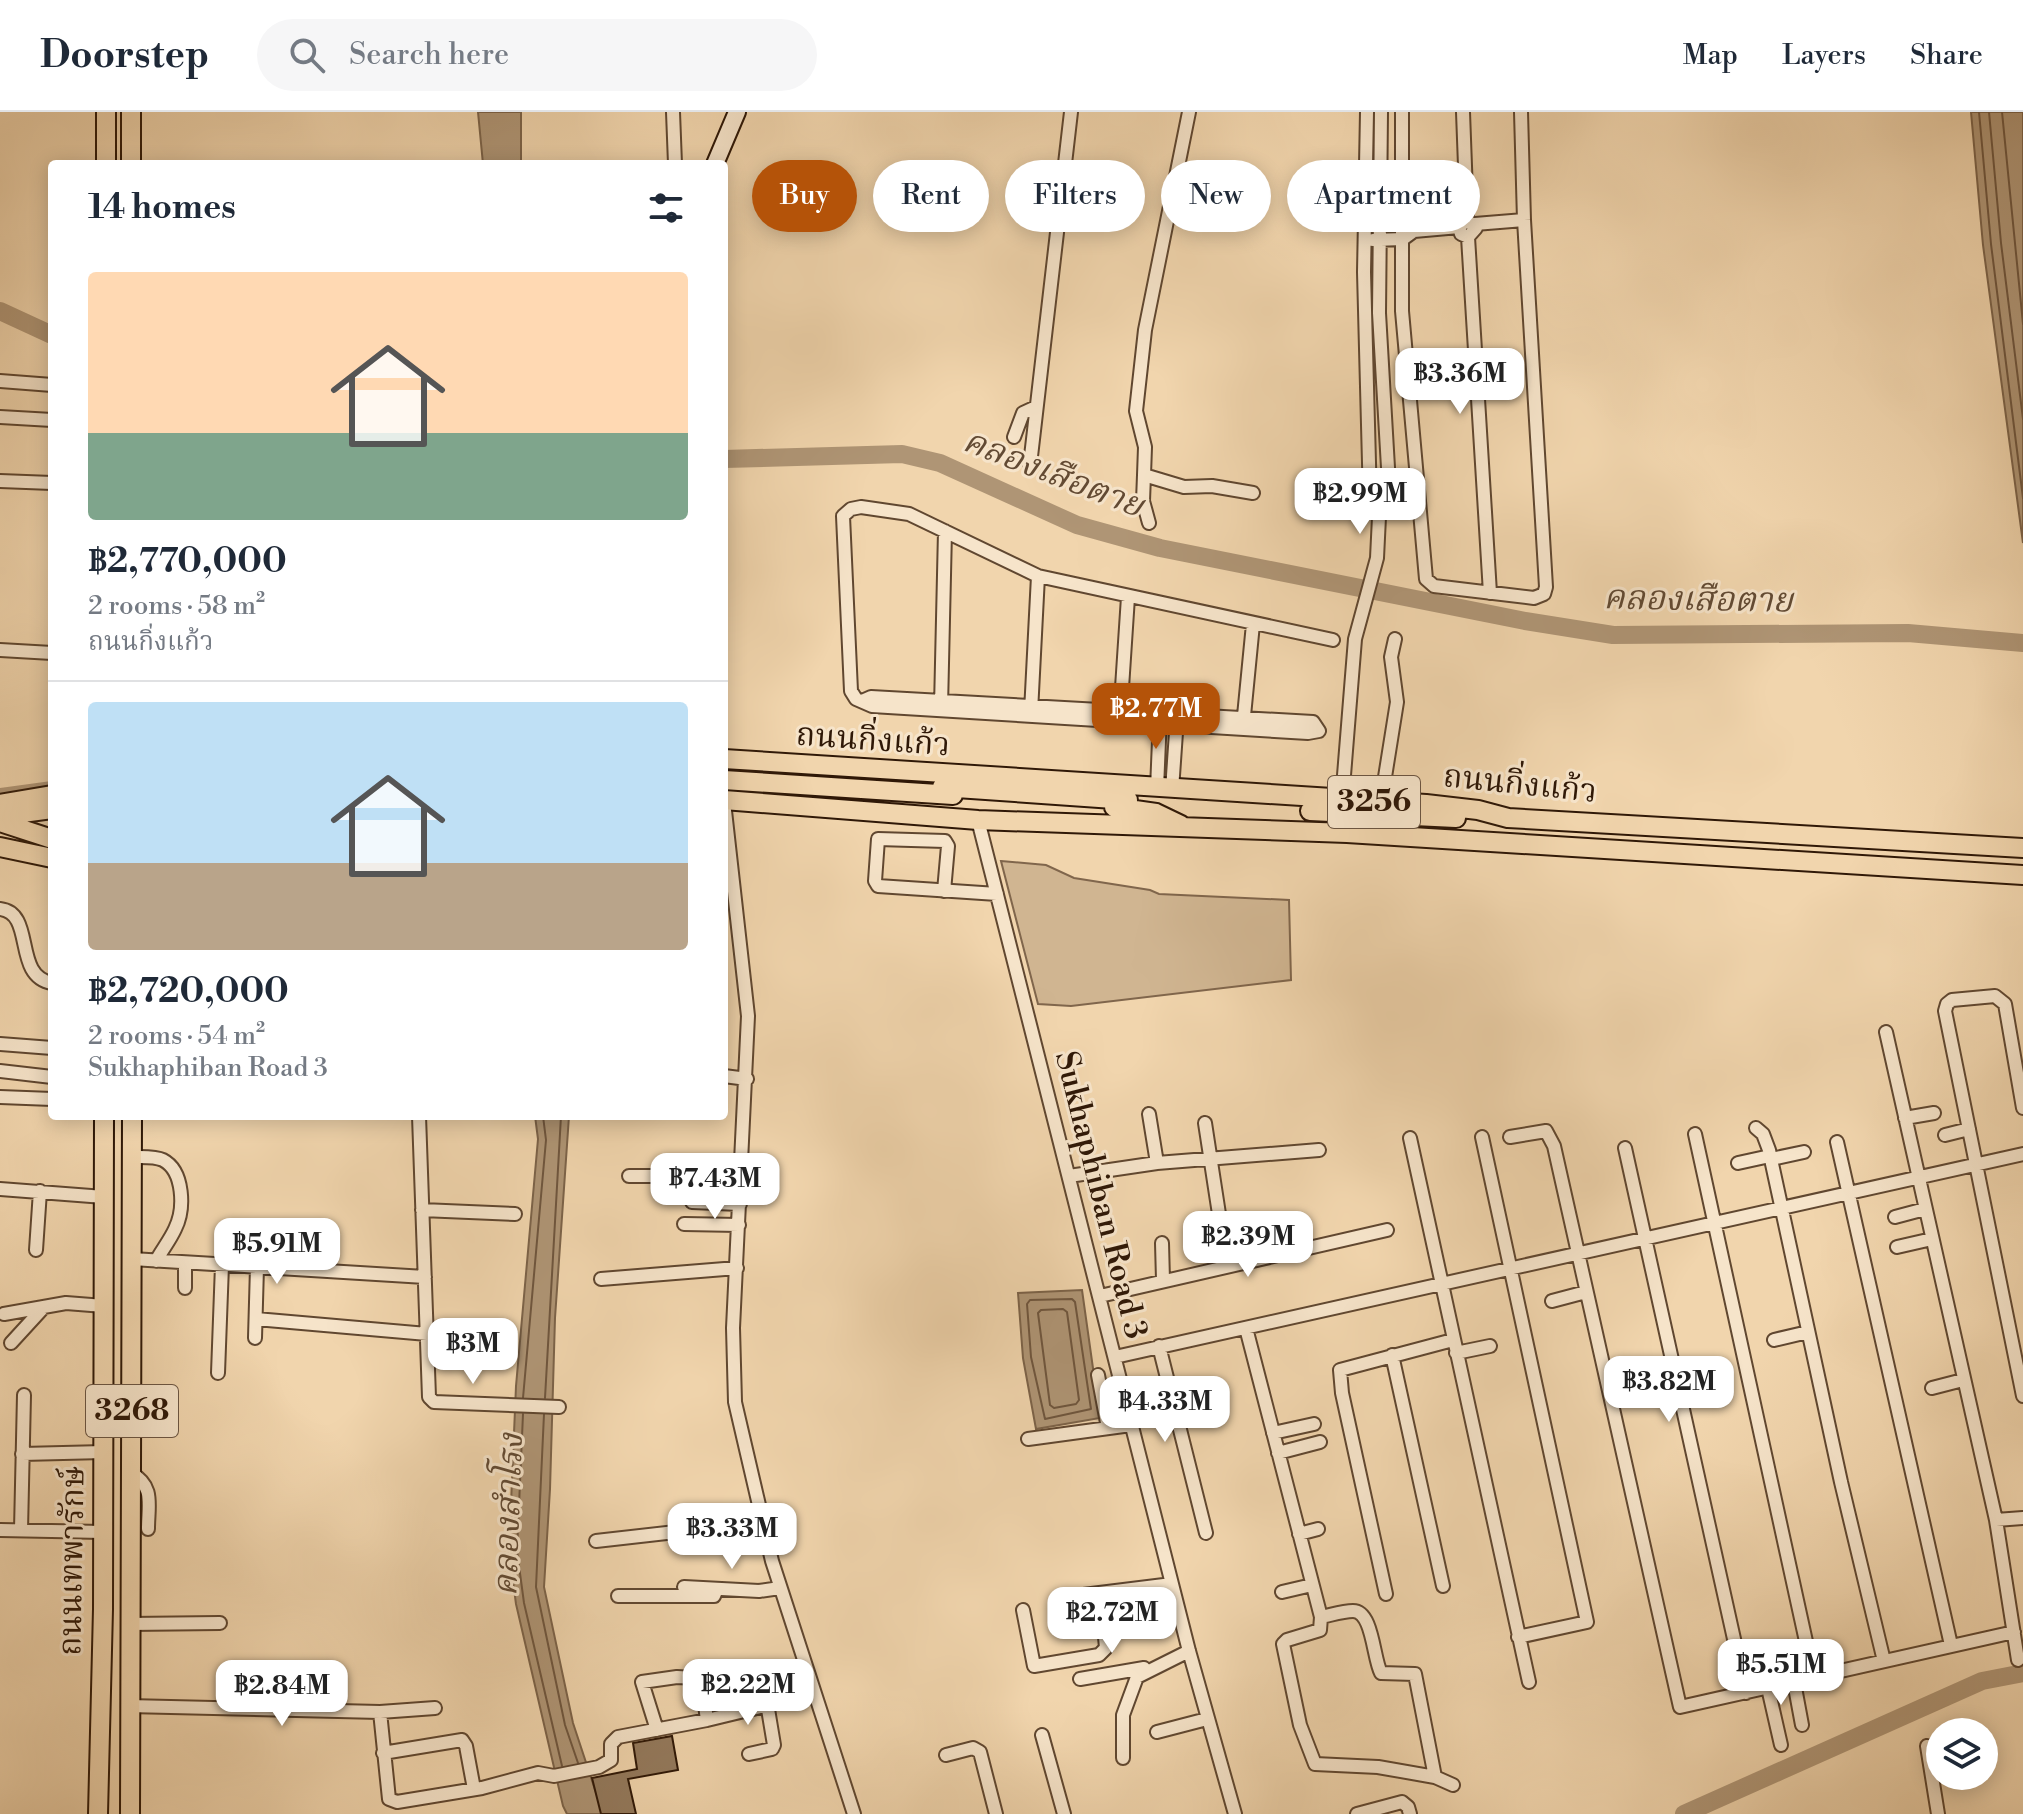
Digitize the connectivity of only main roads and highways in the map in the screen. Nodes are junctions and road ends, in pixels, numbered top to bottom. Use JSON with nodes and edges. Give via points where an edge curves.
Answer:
{"nodes":[{"id":1,"x":106,"y":112,"type":"edge"},
{"id":2,"x":131,"y":112,"type":"edge"},
{"id":3,"x":737,"y":112,"type":"edge"},
{"id":4,"x":106,"y":160,"type":"edge"},
{"id":5,"x":131,"y":160,"type":"edge"},
{"id":6,"x":717,"y":160,"type":"edge"},
{"id":7,"x":728,"y":759,"type":"edge"},
{"id":8,"x":728,"y":780,"type":"edge"},
{"id":9,"x":728,"y":780,"type":"edge"},
{"id":10,"x":728,"y":780,"type":"edge"},
{"id":11,"x":48,"y":796,"type":"edge"},
{"id":12,"x":728,"y":801,"type":"edge"},
{"id":13,"x":0,"y":804,"type":"edge"},
{"id":14,"x":48,"y":810,"type":"edge"},
{"id":15,"x":1497,"y":816,"type":"junction"},
{"id":16,"x":0,"y":819,"type":"edge"},
{"id":17,"x":1167,"y":819,"type":"junction"},
{"id":18,"x":1187,"y":829,"type":"junction"},
{"id":19,"x":48,"y":838,"type":"edge"},
{"id":20,"x":0,"y":847,"type":"edge"},
{"id":21,"x":2023,"y":848,"type":"edge"},
{"id":22,"x":48,"y":857,"type":"edge"},
{"id":23,"x":2023,"y":875,"type":"edge"},
{"id":24,"x":104,"y":1120,"type":"edge"},
{"id":25,"x":132,"y":1120,"type":"edge"},
{"id":26,"x":128,"y":1706,"type":"junction"},
{"id":27,"x":99,"y":1724,"type":"junction"},
{"id":28,"x":99,"y":1772,"type":"junction"},
{"id":29,"x":129,"y":1773,"type":"junction"},
{"id":30,"x":98,"y":1814,"type":"edge"},
{"id":31,"x":130,"y":1814,"type":"edge"}],
"edges":[{"from":1,"to":4,"type":"main road"},
{"from":2,"to":5,"type":"main road"},
{"from":3,"to":6,"type":"main road"},
{"from":7,"to":15,"type":"main road","name":"ถนนกิ่งแก้ว","number":"3256","via":[[1381,802]]},
{"from":8,"to":17,"type":"main road","number":"3256"},
{"from":9,"to":15,"type":"main road","number":"3256","via":[[1413,817]]},
{"from":10,"to":17,"type":"main road","number":"3256","via":[[1129,808]]},
{"from":11,"to":13,"type":"main road"},
{"from":12,"to":18,"type":"main road","name":"ถนนกิ่งแก้ว","number":"3256"},
{"from":14,"to":16,"type":"main road"},
{"from":15,"to":21,"type":"main road","name":"ถนนกิ่งแก้ว","number":"3256"},
{"from":16,"to":19,"type":"main road"},
{"from":17,"to":18,"type":"main road","number":"3256"},
{"from":18,"to":23,"type":"main road","name":"ถนนกิ่งแก้ว","number":"3256","via":[[1347,833]]},
{"from":20,"to":22,"type":"main road"},
{"from":24,"to":27,"type":"main road","name":"ถนนเทพารักษ์","number":"3268"},
{"from":25,"to":26,"type":"main road","name":"ถนนเทพารักษ์","number":"3268"},
{"from":26,"to":27,"type":"main road"},
{"from":26,"to":29,"type":"main road","name":"ถนนเทพารักษ์","number":"3268"},
{"from":27,"to":28,"type":"main road","name":"ถนนเทพารักษ์","number":"3268"},
{"from":28,"to":29,"type":"main road","via":[[114,1762]]},
{"from":28,"to":30,"type":"main road","name":"ถนนเทพารักษ์","number":"3268"},
{"from":29,"to":31,"type":"main road","name":"ถนนเทพารักษ์","number":"3268"}]}
